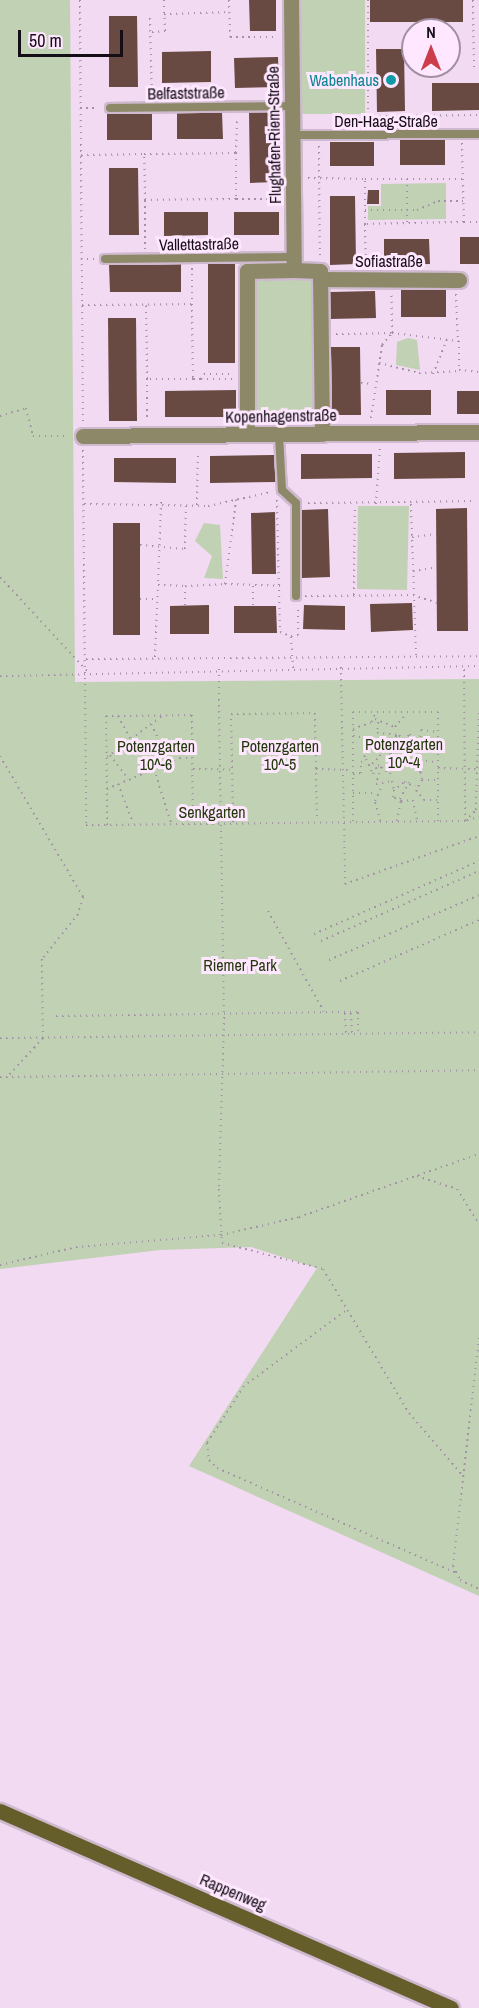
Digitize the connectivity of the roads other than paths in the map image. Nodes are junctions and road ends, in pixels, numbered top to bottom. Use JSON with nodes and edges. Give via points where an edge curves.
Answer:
{"nodes":[{"id":1,"x":291,"y":0,"type":"edge"},
{"id":2,"x":292,"y":106,"type":"junction"},
{"id":3,"x":110,"y":108,"type":"road end"},
{"id":4,"x":479,"y":134,"type":"edge"},
{"id":5,"x":292,"y":135,"type":"junction"},
{"id":6,"x":105,"y":259,"type":"dead end"},
{"id":7,"x":293,"y":263,"type":"junction"},
{"id":8,"x":320,"y":275,"type":"junction"},
{"id":9,"x":457,"y":280,"type":"road end"},
{"id":10,"x":479,"y":432,"type":"edge"},
{"id":11,"x":247,"y":434,"type":"junction"},
{"id":12,"x":322,"y":434,"type":"junction"},
{"id":13,"x":279,"y":435,"type":"junction"},
{"id":14,"x":83,"y":436,"type":"road end"},
{"id":15,"x":296,"y":597,"type":"road end"},
{"id":16,"x":0,"y":1811,"type":"edge"},
{"id":17,"x":451,"y":2008,"type":"edge"}],
"edges":[{"from":1,"to":2,"type":"street","name":"Flughafen-Riem-Straße"},
{"from":2,"to":3,"type":"lane","name":"Belfaststraße"},
{"from":2,"to":5,"type":"street","name":"Flughafen-Riem-Straße"},
{"from":4,"to":5,"type":"lane","name":"Den-Haag-Straße"},
{"from":5,"to":7,"type":"street","name":"Flughafen-Riem-Straße"},
{"from":6,"to":7,"type":"lane","name":"Vallettastraße"},
{"from":7,"to":8,"type":"street"},
{"from":7,"to":11,"type":"street","via":[[247,271]]},
{"from":8,"to":9,"type":"street","name":"Sofiastraße"},
{"from":8,"to":12,"type":"street"},
{"from":10,"to":12,"type":"street","name":"Kopenhagenstraße"},
{"from":11,"to":13,"type":"street","name":"Kopenhagenstraße"},
{"from":11,"to":14,"type":"street","name":"Kopenhagenstraße"},
{"from":12,"to":13,"type":"street","name":"Kopenhagenstraße"},
{"from":13,"to":15,"type":"lane","via":[[282,490],[296,503]]},
{"from":16,"to":17,"type":"street","name":"Rappenweg"}]}
